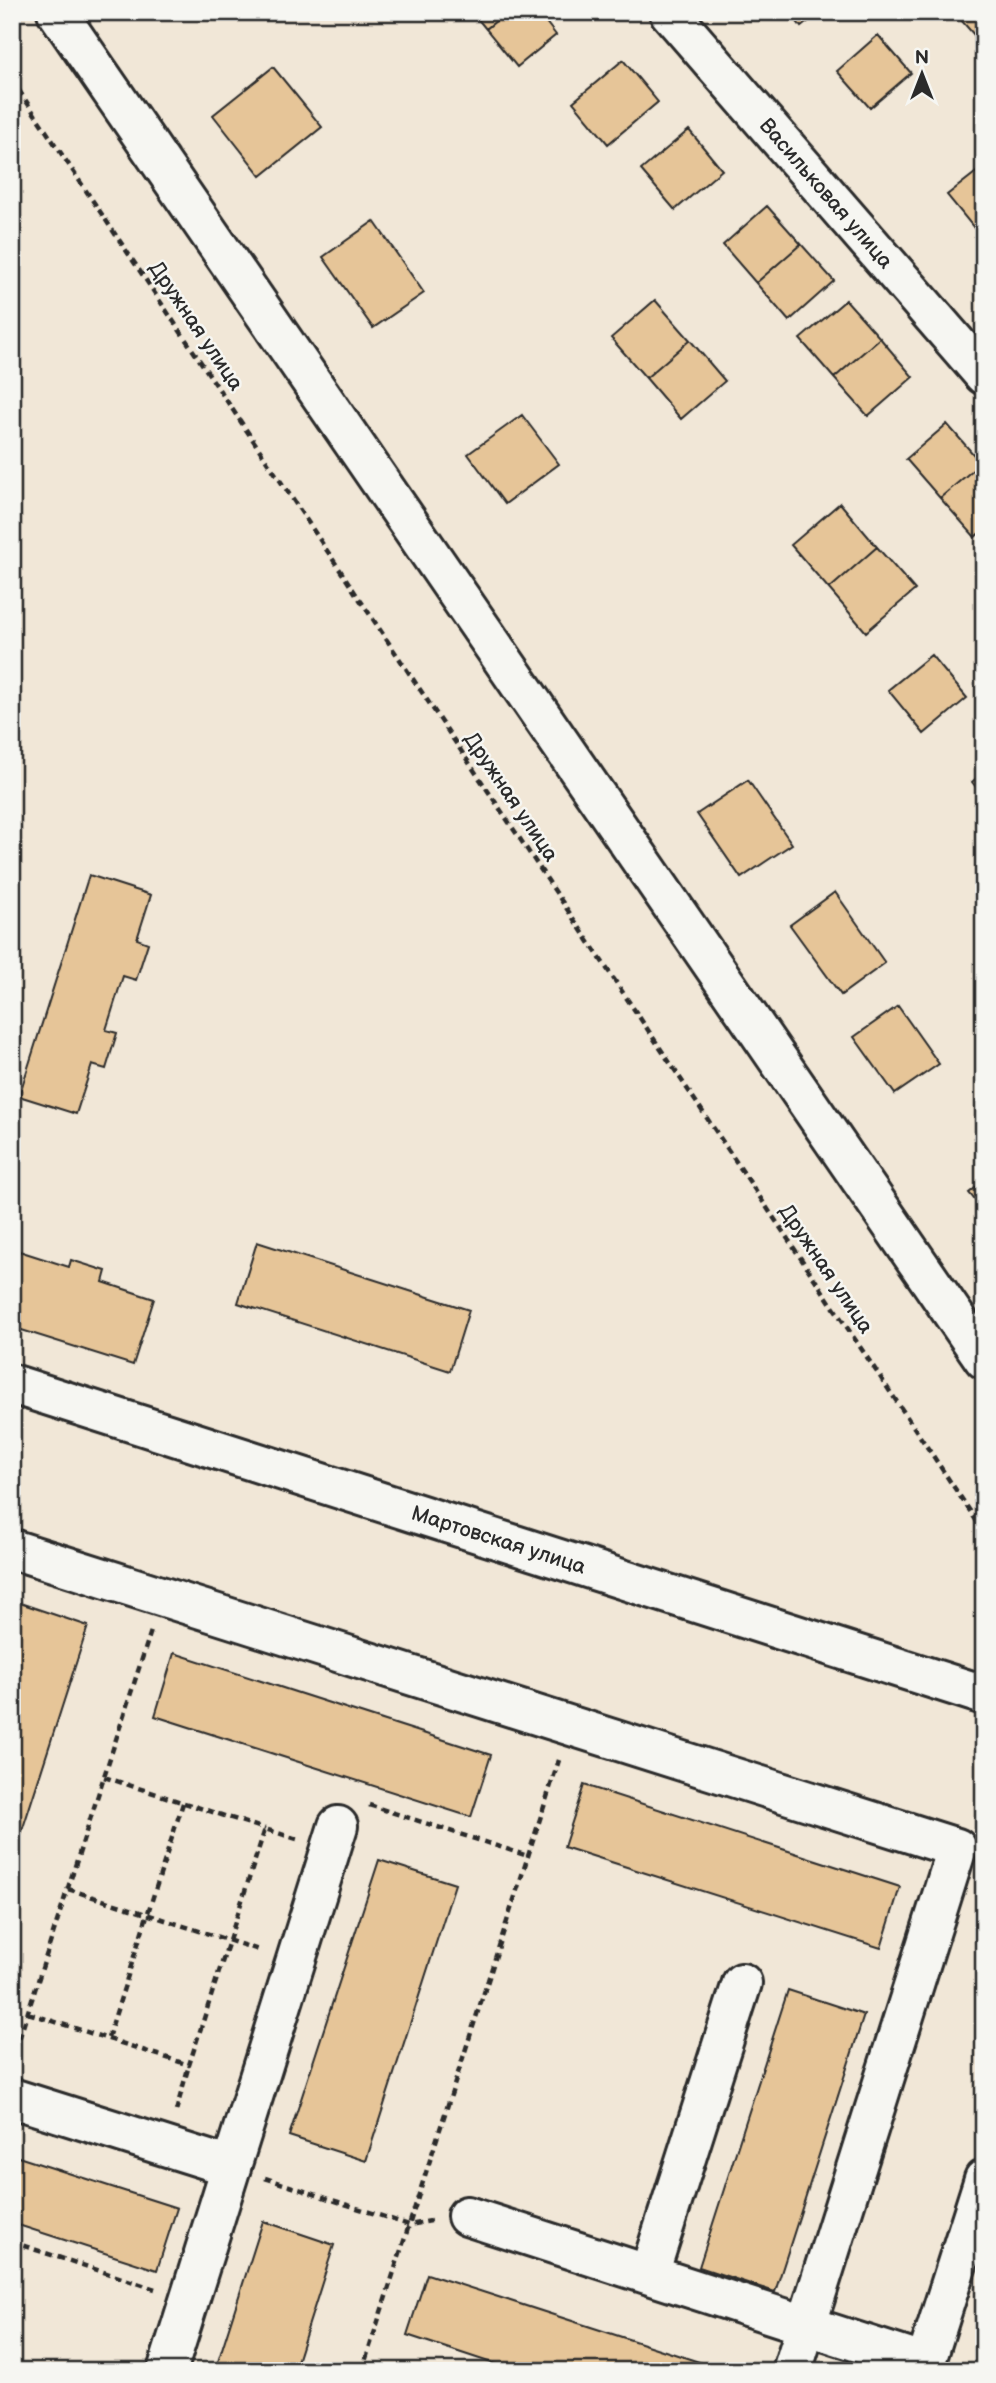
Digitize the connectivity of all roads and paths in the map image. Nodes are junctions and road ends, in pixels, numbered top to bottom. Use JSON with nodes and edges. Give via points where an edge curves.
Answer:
{"nodes":[{"id":1,"x":57,"y":12,"type":"edge"},
{"id":2,"x":668,"y":12,"type":"edge"},
{"id":3,"x":12,"y":80,"type":"edge"},
{"id":4,"x":984,"y":375,"type":"edge"},
{"id":5,"x":984,"y":1359,"type":"edge"},
{"id":6,"x":12,"y":1384,"type":"edge"},
{"id":7,"x":984,"y":1532,"type":"edge"},
{"id":8,"x":12,"y":1549,"type":"edge"},
{"id":9,"x":162,"y":1597,"type":"junction"},
{"id":10,"x":984,"y":1695,"type":"edge"},
{"id":11,"x":570,"y":1726,"type":"junction"},
{"id":12,"x":104,"y":1777,"type":"junction"},
{"id":13,"x":183,"y":1802,"type":"junction"},
{"id":14,"x":265,"y":1829,"type":"junction"},
{"id":15,"x":335,"y":1838,"type":"junction"},
{"id":16,"x":528,"y":1856,"type":"junction"},
{"id":17,"x":68,"y":1889,"type":"junction"},
{"id":18,"x":148,"y":1915,"type":"junction"},
{"id":19,"x":229,"y":1941,"type":"junction"},
{"id":20,"x":296,"y":1962,"type":"junction"},
{"id":21,"x":743,"y":1983,"type":"dead end"},
{"id":22,"x":28,"y":2013,"type":"junction"},
{"id":23,"x":108,"y":2039,"type":"junction"},
{"id":24,"x":12,"y":2061,"type":"edge"},
{"id":25,"x":189,"y":2065,"type":"junction"},
{"id":26,"x":12,"y":2098,"type":"edge"},
{"id":27,"x":166,"y":2147,"type":"junction"},
{"id":28,"x":231,"y":2167,"type":"junction"},
{"id":29,"x":984,"y":2179,"type":"edge"},
{"id":30,"x":467,"y":2216,"type":"joint"},
{"id":31,"x":409,"y":2225,"type":"junction"},
{"id":32,"x":12,"y":2242,"type":"edge"},
{"id":33,"x":649,"y":2274,"type":"junction"},
{"id":34,"x":189,"y":2300,"type":"junction"},
{"id":35,"x":806,"y":2325,"type":"junction"},
{"id":36,"x":925,"y":2367,"type":"edge"},
{"id":37,"x":166,"y":2371,"type":"edge"},
{"id":38,"x":362,"y":2371,"type":"edge"},
{"id":39,"x":792,"y":2371,"type":"edge"}],
"edges":[{"from":1,"to":5,"type":"street"},
{"from":2,"to":4,"type":"street","name":"Васильковая улица"},
{"from":3,"to":7,"type":"path","name":"Дружная улица"},
{"from":6,"to":10,"type":"street","name":"Мартовская улица"},
{"from":8,"to":9,"type":"street"},
{"from":9,"to":11,"type":"street"},
{"from":9,"to":12,"type":"path"},
{"from":11,"to":16,"type":"path"},
{"from":11,"to":35,"type":"street","via":[[957,1848]]},
{"from":12,"to":13,"type":"path"},
{"from":12,"to":17,"type":"path"},
{"from":13,"to":14,"type":"path"},
{"from":13,"to":18,"type":"path"},
{"from":14,"to":15,"type":"path"},
{"from":14,"to":19,"type":"path"},
{"from":15,"to":16,"type":"path","via":[[347,1798]]},
{"from":15,"to":20,"type":"street"},
{"from":16,"to":31,"type":"path"},
{"from":17,"to":18,"type":"path"},
{"from":17,"to":22,"type":"path"},
{"from":18,"to":19,"type":"path"},
{"from":18,"to":23,"type":"path"},
{"from":19,"to":20,"type":"path"},
{"from":19,"to":25,"type":"path"},
{"from":20,"to":28,"type":"street"},
{"from":21,"to":33,"type":"street"},
{"from":22,"to":23,"type":"path"},
{"from":22,"to":24,"type":"path"},
{"from":23,"to":25,"type":"path"},
{"from":25,"to":27,"type":"path"},
{"from":26,"to":27,"type":"street"},
{"from":27,"to":28,"type":"street"},
{"from":28,"to":31,"type":"path"},
{"from":28,"to":34,"type":"street"},
{"from":29,"to":36,"type":"street"},
{"from":30,"to":31,"type":"path"},
{"from":30,"to":33,"type":"street"},
{"from":31,"to":38,"type":"path"},
{"from":32,"to":34,"type":"path"},
{"from":33,"to":35,"type":"street"},
{"from":34,"to":37,"type":"street"},
{"from":35,"to":36,"type":"street"},
{"from":35,"to":39,"type":"street"}]}
